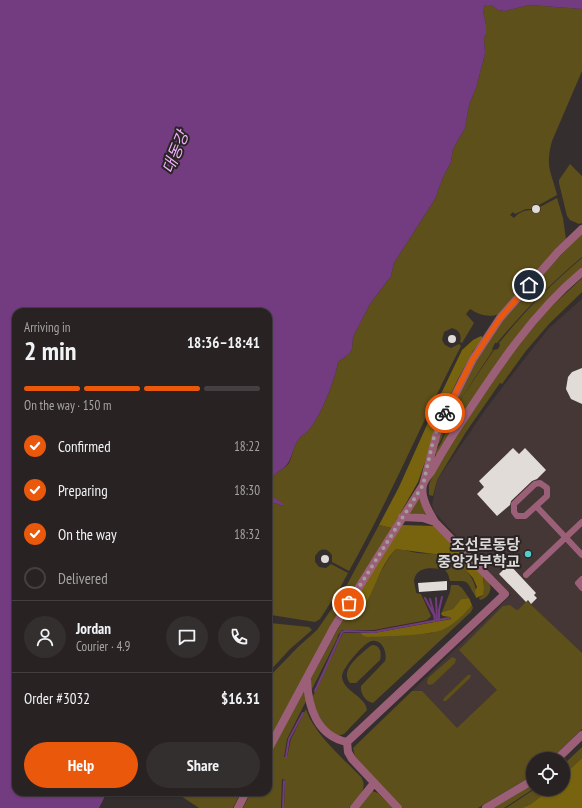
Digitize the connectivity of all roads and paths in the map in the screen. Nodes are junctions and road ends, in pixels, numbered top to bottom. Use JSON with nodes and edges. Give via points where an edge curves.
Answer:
{"nodes":[{"id":1,"x":582,"y":230,"type":"edge"},
{"id":2,"x":582,"y":272,"type":"edge"},
{"id":3,"x":423,"y":485,"type":"junction"},
{"id":4,"x":536,"y":506,"type":"junction"},
{"id":5,"x":402,"y":517,"type":"junction"},
{"id":6,"x":436,"y":522,"type":"junction"},
{"id":7,"x":582,"y":522,"type":"edge"},
{"id":8,"x":566,"y":537,"type":"junction"},
{"id":9,"x":582,"y":555,"type":"edge"},
{"id":10,"x":526,"y":575,"type":"dead end"},
{"id":11,"x":582,"y":579,"type":"edge"},
{"id":12,"x":582,"y":588,"type":"edge"},
{"id":13,"x":306,"y":678,"type":"junction"},
{"id":14,"x":582,"y":735,"type":"edge"},
{"id":15,"x":330,"y":737,"type":"junction"},
{"id":16,"x":272,"y":742,"type":"edge"},
{"id":17,"x":347,"y":742,"type":"junction"},
{"id":18,"x":564,"y":752,"type":"edge"},
{"id":19,"x":352,"y":759,"type":"junction"},
{"id":20,"x":374,"y":783,"type":"junction"},
{"id":21,"x":526,"y":784,"type":"edge"},
{"id":22,"x":244,"y":796,"type":"edge"},
{"id":23,"x":238,"y":808,"type":"edge"},
{"id":24,"x":354,"y":808,"type":"edge"},
{"id":25,"x":398,"y":808,"type":"edge"},
{"id":26,"x":486,"y":808,"type":"edge"}],
"edges":[{"from":1,"to":3,"type":"street","via":[[558,252],[500,318],[473,359],[434,437]]},
{"from":2,"to":3,"type":"street","via":[[527,328],[477,399]]},
{"from":3,"to":5,"type":"street"},
{"from":3,"to":6,"type":"street","via":[[428,510]]},
{"from":4,"to":4,"type":"street","via":[[548,493],[547,488],[540,483],[535,484],[514,504],[513,509],[517,516],[523,517]]},
{"from":4,"to":8,"type":"street"},
{"from":5,"to":6,"type":"street","via":[[423,518]]},
{"from":5,"to":13,"type":"street","via":[[334,627]]},
{"from":6,"to":17,"type":"street","via":[[505,594]]},
{"from":7,"to":8,"type":"street"},
{"from":8,"to":9,"type":"street"},
{"from":8,"to":10,"type":"street"},
{"from":11,"to":12,"type":"street","via":[[578,583]]},
{"from":13,"to":15,"type":"street","via":[[308,700],[313,713]]},
{"from":13,"to":16,"type":"street"},
{"from":14,"to":18,"type":"street"},
{"from":15,"to":17,"type":"street"},
{"from":15,"to":19,"type":"street"},
{"from":17,"to":19,"type":"street"},
{"from":19,"to":20,"type":"street"},
{"from":20,"to":24,"type":"street"},
{"from":20,"to":25,"type":"street"},
{"from":21,"to":26,"type":"street"},
{"from":22,"to":23,"type":"street"}]}
